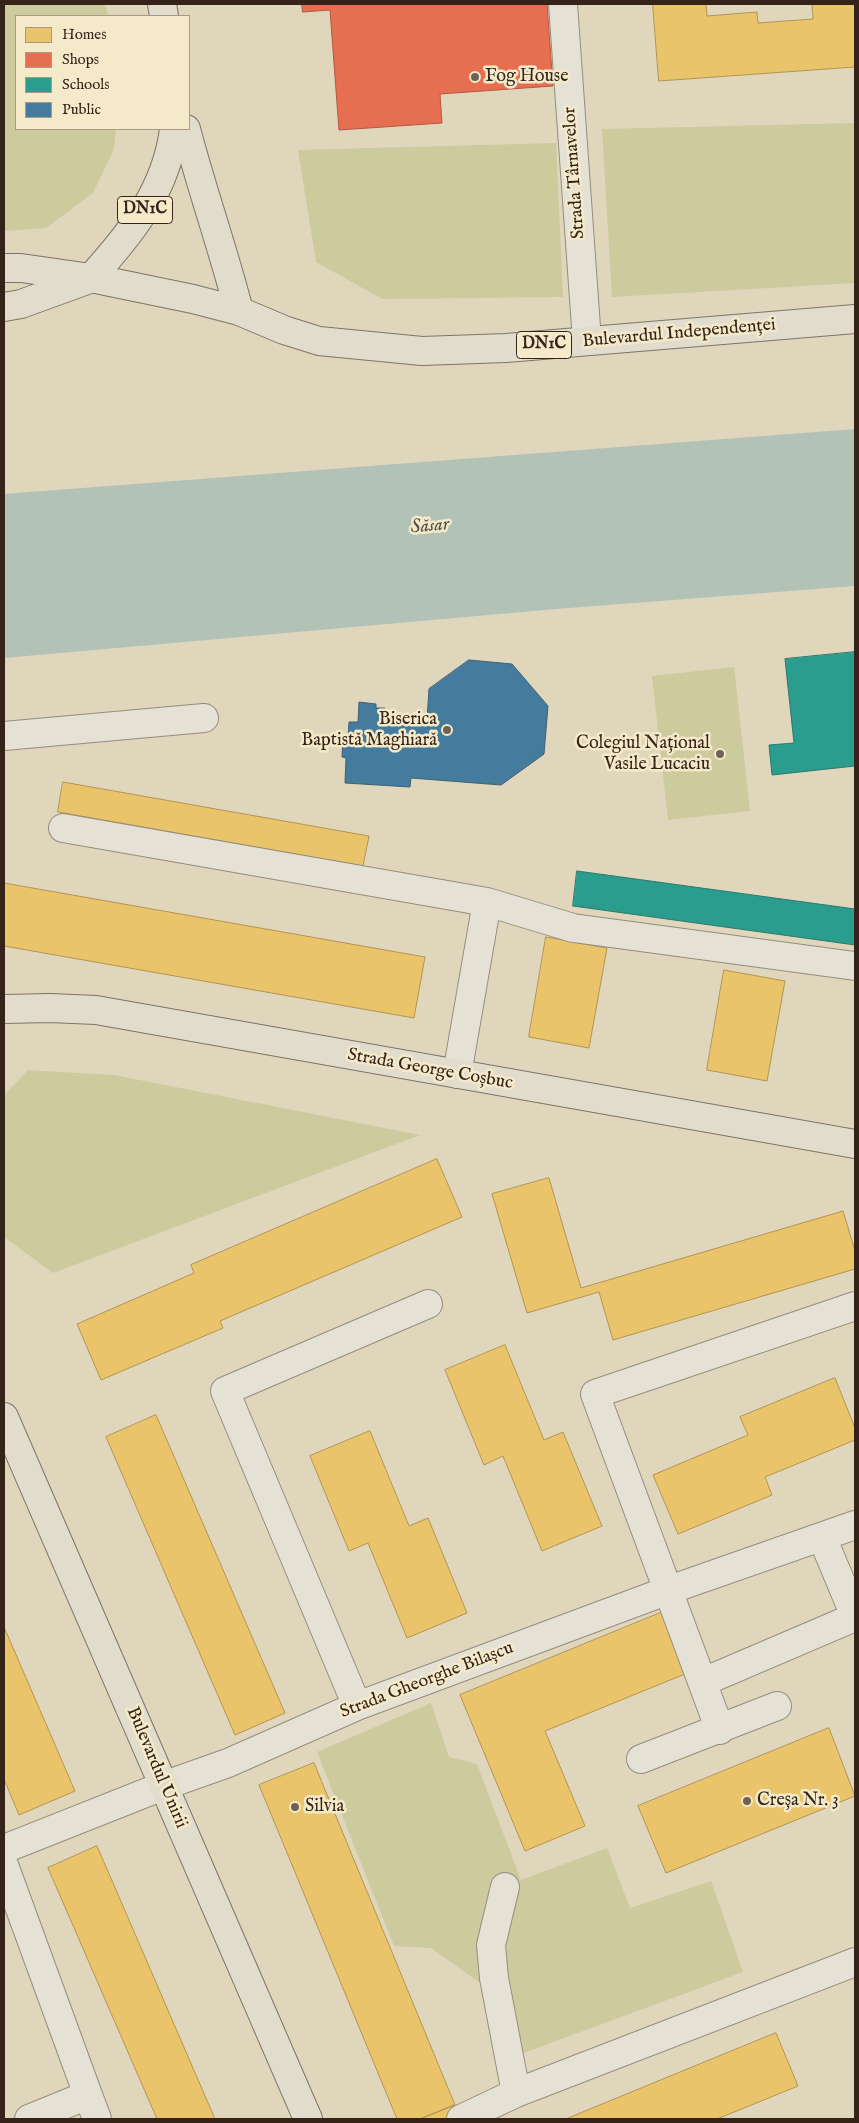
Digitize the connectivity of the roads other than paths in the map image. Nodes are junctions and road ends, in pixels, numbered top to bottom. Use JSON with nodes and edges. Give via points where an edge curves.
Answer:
{"nodes":[{"id":1,"x":563,"y":4,"type":"edge"},
{"id":2,"x":174,"y":130,"type":"edge"},
{"id":3,"x":186,"y":130,"type":"edge"},
{"id":4,"x":4,"y":268,"type":"edge"},
{"id":5,"x":91,"y":278,"type":"junction"},
{"id":6,"x":4,"y":307,"type":"edge"},
{"id":7,"x":239,"y":310,"type":"junction"},
{"id":8,"x":855,"y":319,"type":"edge"},
{"id":9,"x":587,"y":341,"type":"junction"},
{"id":10,"x":204,"y":718,"type":"dead end"},
{"id":11,"x":4,"y":736,"type":"edge"},
{"id":12,"x":63,"y":828,"type":"dead end"},
{"id":13,"x":487,"y":902,"type":"junction"},
{"id":14,"x":855,"y":966,"type":"edge"},
{"id":15,"x":4,"y":1010,"type":"edge"},
{"id":16,"x":457,"y":1074,"type":"junction"},
{"id":17,"x":855,"y":1144,"type":"edge"},
{"id":18,"x":428,"y":1304,"type":"dead end"},
{"id":19,"x":855,"y":1306,"type":"edge"},
{"id":20,"x":4,"y":1417,"type":"edge"},
{"id":21,"x":855,"y":1525,"type":"edge"},
{"id":22,"x":822,"y":1537,"type":"junction"},
{"id":23,"x":669,"y":1590,"type":"junction"},
{"id":24,"x":855,"y":1617,"type":"edge"},
{"id":25,"x":703,"y":1682,"type":"junction"},
{"id":26,"x":357,"y":1706,"type":"junction"},
{"id":27,"x":777,"y":1706,"type":"dead end"},
{"id":28,"x":720,"y":1730,"type":"junction"},
{"id":29,"x":641,"y":1759,"type":"dead end"},
{"id":30,"x":164,"y":1786,"type":"junction"},
{"id":31,"x":4,"y":1849,"type":"edge"},
{"id":32,"x":4,"y":1865,"type":"edge"},
{"id":33,"x":505,"y":1887,"type":"dead end"},
{"id":34,"x":855,"y":1962,"type":"edge"},
{"id":35,"x":516,"y":2094,"type":"junction"},
{"id":36,"x":93,"y":2107,"type":"edge"},
{"id":37,"x":29,"y":2119,"type":"edge"},
{"id":38,"x":308,"y":2119,"type":"edge"},
{"id":39,"x":461,"y":2119,"type":"edge"}],
"edges":[{"from":1,"to":9,"type":"street","name":"Strada Târnavelor"},
{"from":2,"to":5,"type":"main road","number":"DN1C","via":[[156,192],[132,228]]},
{"from":3,"to":7,"type":"main road"},
{"from":4,"to":5,"type":"main road","name":"Bulevardul Independenței","number":"DN1C"},
{"from":5,"to":6,"type":"main road","via":[[21,304]]},
{"from":5,"to":7,"type":"main road","name":"Bulevardul Independenței","number":"DN1C"},
{"from":7,"to":9,"type":"main road","name":"Bulevardul Independenței","number":"DN1C","via":[[284,330],[319,341],[353,346],[422,351]]},
{"from":8,"to":9,"type":"main road","name":"Bulevardul Independenței","number":"DN1C"},
{"from":10,"to":11,"type":"street"},
{"from":12,"to":13,"type":"street"},
{"from":13,"to":14,"type":"street","via":[[573,928]]},
{"from":13,"to":16,"type":"street"},
{"from":15,"to":16,"type":"main road","name":"Strada George Coșbuc","via":[[96,1010]]},
{"from":16,"to":17,"type":"main road","name":"Strada George Coșbuc"},
{"from":18,"to":26,"type":"street","via":[[225,1391]]},
{"from":19,"to":23,"type":"street","via":[[595,1394]]},
{"from":20,"to":30,"type":"main road","name":"Bulevardul Unirii"},
{"from":21,"to":22,"type":"street","name":"Strada Gheorghe Bilașcu"},
{"from":22,"to":23,"type":"street","name":"Strada Gheorghe Bilașcu"},
{"from":22,"to":24,"type":"street"},
{"from":23,"to":25,"type":"street"},
{"from":23,"to":26,"type":"street","name":"Strada Gheorghe Bilașcu"},
{"from":24,"to":25,"type":"street"},
{"from":25,"to":28,"type":"street"},
{"from":26,"to":30,"type":"street","name":"Strada Gheorghe Bilașcu","via":[[228,1763]]},
{"from":27,"to":28,"type":"street"},
{"from":28,"to":29,"type":"street"},
{"from":30,"to":31,"type":"street","name":"Strada Gheorghe Bilașcu"},
{"from":30,"to":38,"type":"main road","name":"Bulevardul Unirii"},
{"from":32,"to":36,"type":"street"},
{"from":33,"to":35,"type":"street","via":[[491,1945],[494,1978]]},
{"from":34,"to":35,"type":"street"},
{"from":35,"to":39,"type":"street"},
{"from":36,"to":37,"type":"street"}]}
